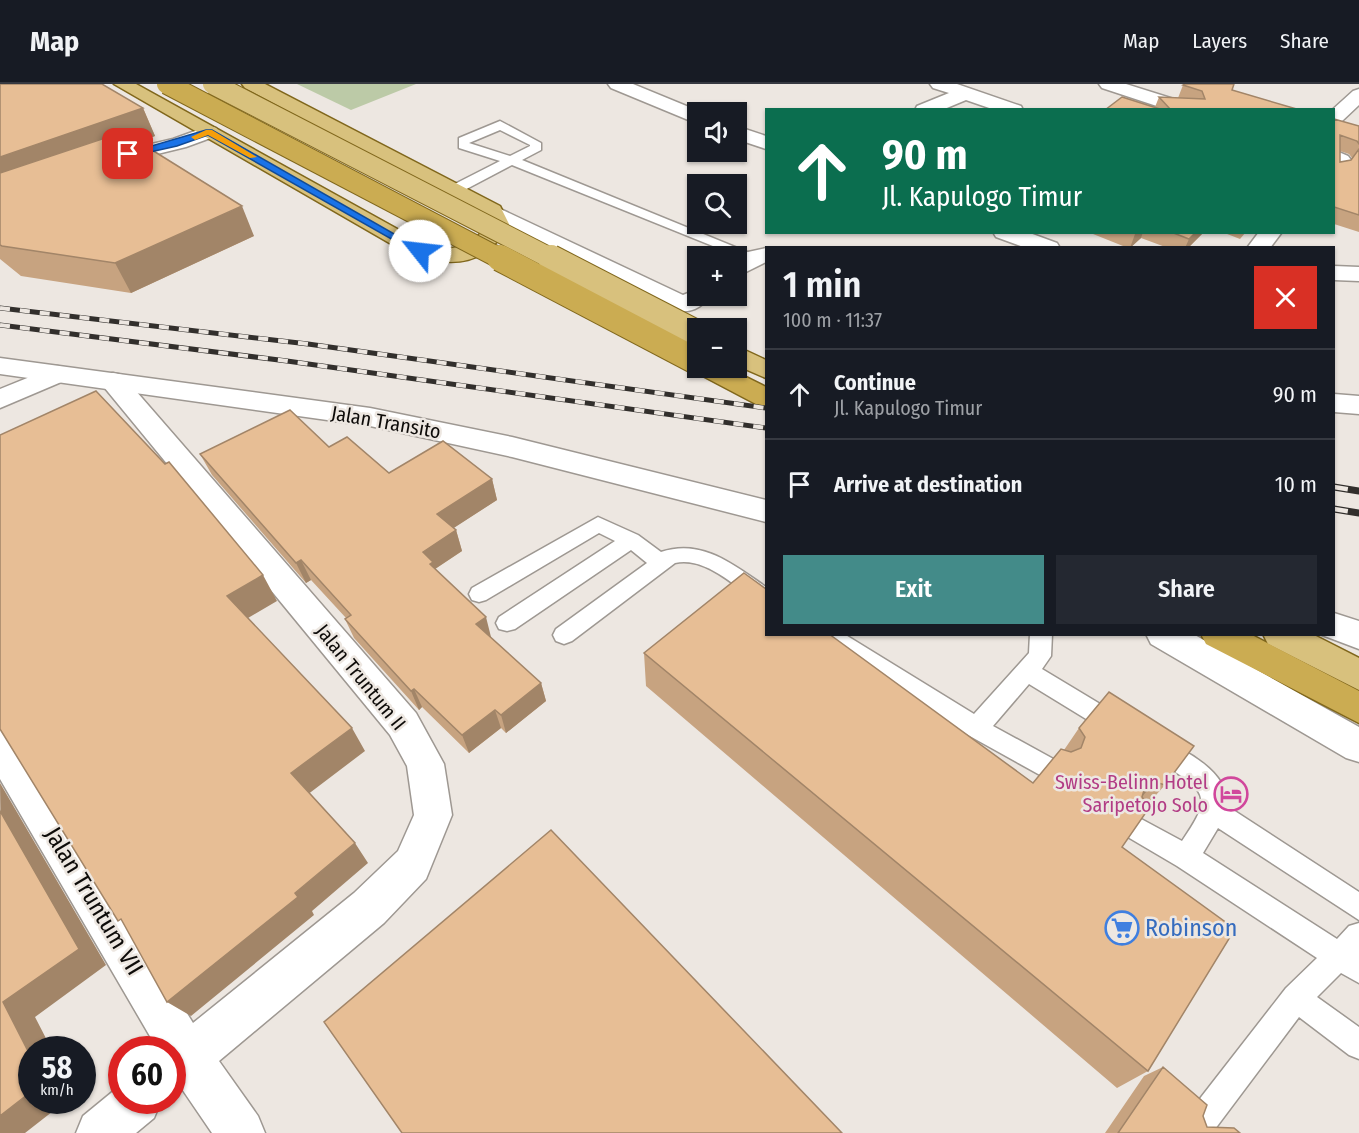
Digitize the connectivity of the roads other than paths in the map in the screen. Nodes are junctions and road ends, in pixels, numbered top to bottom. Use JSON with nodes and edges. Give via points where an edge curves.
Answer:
{"nodes":[{"id":1,"x":123,"y":84,"type":"edge"},
{"id":2,"x":167,"y":84,"type":"edge"},
{"id":3,"x":213,"y":84,"type":"edge"},
{"id":4,"x":251,"y":84,"type":"edge"},
{"id":5,"x":618,"y":84,"type":"edge"},
{"id":6,"x":939,"y":84,"type":"edge"},
{"id":7,"x":1108,"y":84,"type":"edge"},
{"id":8,"x":966,"y":93,"type":"junction"},
{"id":9,"x":1359,"y":95,"type":"edge"},
{"id":10,"x":929,"y":108,"type":"edge"},
{"id":11,"x":1008,"y":108,"type":"edge"},
{"id":12,"x":1183,"y":108,"type":"edge"},
{"id":13,"x":687,"y":113,"type":"edge"},
{"id":14,"x":1335,"y":116,"type":"edge"},
{"id":15,"x":209,"y":132,"type":"junction"},
{"id":16,"x":747,"y":136,"type":"edge"},
{"id":17,"x":765,"y":143,"type":"edge"},
{"id":18,"x":1335,"y":156,"type":"edge"},
{"id":19,"x":1335,"y":167,"type":"edge"},
{"id":20,"x":88,"y":168,"type":"edge"},
{"id":21,"x":452,"y":190,"type":"junction"},
{"id":22,"x":492,"y":211,"type":"junction"},
{"id":23,"x":1010,"y":234,"type":"edge"},
{"id":24,"x":1269,"y":234,"type":"edge"},
{"id":25,"x":1044,"y":246,"type":"edge"},
{"id":26,"x":1260,"y":246,"type":"edge"},
{"id":27,"x":753,"y":261,"type":"edge"},
{"id":28,"x":1335,"y":273,"type":"edge"},
{"id":29,"x":1359,"y":274,"type":"edge"},
{"id":30,"x":687,"y":303,"type":"edge"},
{"id":31,"x":687,"y":328,"type":"edge"},
{"id":32,"x":687,"y":356,"type":"edge"},
{"id":33,"x":747,"y":360,"type":"edge"},
{"id":34,"x":0,"y":366,"type":"edge"},
{"id":35,"x":765,"y":369,"type":"edge"},
{"id":36,"x":57,"y":374,"type":"junction"},
{"id":37,"x":727,"y":378,"type":"edge"},
{"id":38,"x":113,"y":381,"type":"junction"},
{"id":39,"x":765,"y":397,"type":"edge"},
{"id":40,"x":0,"y":399,"type":"edge"},
{"id":41,"x":1335,"y":403,"type":"edge"},
{"id":42,"x":1359,"y":405,"type":"edge"},
{"id":43,"x":765,"y":511,"type":"edge"},
{"id":44,"x":631,"y":540,"type":"junction"},
{"id":45,"x":662,"y":562,"type":"junction"},
{"id":46,"x":479,"y":594,"type":"dead end"},
{"id":47,"x":765,"y":596,"type":"edge"},
{"id":48,"x":507,"y":623,"type":"dead end"},
{"id":49,"x":1335,"y":626,"type":"edge"},
{"id":50,"x":564,"y":635,"type":"dead end"},
{"id":51,"x":1359,"y":635,"type":"edge"},
{"id":52,"x":829,"y":636,"type":"edge"},
{"id":53,"x":1041,"y":636,"type":"edge"},
{"id":54,"x":1172,"y":636,"type":"edge"},
{"id":55,"x":1284,"y":636,"type":"edge"},
{"id":56,"x":1208,"y":644,"type":"edge"},
{"id":57,"x":1027,"y":672,"type":"junction"},
{"id":58,"x":1359,"y":675,"type":"edge"},
{"id":59,"x":1359,"y":708,"type":"edge"},
{"id":60,"x":976,"y":728,"type":"junction"},
{"id":61,"x":0,"y":745,"type":"edge"},
{"id":62,"x":1359,"y":746,"type":"edge"},
{"id":63,"x":1049,"y":769,"type":"edge"},
{"id":64,"x":1214,"y":811,"type":"junction"},
{"id":65,"x":1130,"y":825,"type":"edge"},
{"id":66,"x":1186,"y":857,"type":"junction"},
{"id":67,"x":1359,"y":907,"type":"edge"},
{"id":68,"x":1352,"y":953,"type":"edge"},
{"id":69,"x":1296,"y":998,"type":"junction"},
{"id":70,"x":164,"y":1036,"type":"edge"},
{"id":71,"x":1359,"y":1045,"type":"edge"},
{"id":72,"x":186,"y":1059,"type":"edge"},
{"id":73,"x":186,"y":1071,"type":"edge"},
{"id":74,"x":122,"y":1114,"type":"edge"},
{"id":75,"x":1199,"y":1125,"type":"edge"},
{"id":76,"x":100,"y":1133,"type":"edge"},
{"id":77,"x":241,"y":1133,"type":"edge"}],
"edges":[{"from":1,"to":15,"type":"main road"},
{"from":2,"to":32,"type":"highway","bridge":true},
{"from":3,"to":31,"type":"main road","bridge":true},
{"from":4,"to":21,"type":"main road"},
{"from":5,"to":13,"type":"street"},
{"from":6,"to":8,"type":"street"},
{"from":7,"to":12,"type":"street"},
{"from":8,"to":10,"type":"street"},
{"from":8,"to":11,"type":"street"},
{"from":9,"to":14,"type":"street"},
{"from":15,"to":20,"type":"street"},
{"from":15,"to":22,"type":"main road","via":[[435,256],[463,255],[486,243],[498,224]]},
{"from":16,"to":17,"type":"street"},
{"from":18,"to":19,"type":"street","via":[[1341,159]]},
{"from":21,"to":22,"type":"main road"},
{"from":21,"to":27,"type":"lane","via":[[513,161]]},
{"from":22,"to":30,"type":"street","via":[[684,305]]},
{"from":23,"to":25,"type":"street"},
{"from":24,"to":26,"type":"street"},
{"from":28,"to":29,"type":"street"},
{"from":33,"to":35,"type":"main road"},
{"from":34,"to":36,"type":"street","name":"Jalan Transito"},
{"from":36,"to":38,"type":"street","name":"Jalan Transito"},
{"from":36,"to":40,"type":"street"},
{"from":37,"to":39,"type":"highway"},
{"from":38,"to":43,"type":"street","name":"Jalan Transito","via":[[370,417],[512,447]]},
{"from":38,"to":72,"type":"street","name":"Jalan Truntum II","via":[[402,724],[425,764],[433,815],[412,865],[369,908]]},
{"from":41,"to":42,"type":"street"},
{"from":44,"to":45,"type":"lane"},
{"from":44,"to":46,"type":"lane","via":[[605,526],[591,526]]},
{"from":44,"to":48,"type":"lane"},
{"from":45,"to":47,"type":"lane","via":[[679,555],[695,555]]},
{"from":45,"to":50,"type":"lane"},
{"from":49,"to":51,"type":"street"},
{"from":52,"to":60,"type":"lane"},
{"from":53,"to":57,"type":"lane","via":[[1040,656]]},
{"from":54,"to":56,"type":"street"},
{"from":55,"to":58,"type":"main road"},
{"from":56,"to":59,"type":"highway"},
{"from":56,"to":62,"type":"street"},
{"from":57,"to":60,"type":"lane"},
{"from":57,"to":64,"type":"lane","via":[[1202,777],[1214,797]]},
{"from":60,"to":63,"type":"lane"},
{"from":61,"to":70,"type":"street","name":"Jalan Truntum VII"},
{"from":64,"to":66,"type":"lane"},
{"from":64,"to":67,"type":"lane"},
{"from":65,"to":66,"type":"lane"},
{"from":66,"to":68,"type":"lane"},
{"from":68,"to":69,"type":"lane"},
{"from":69,"to":71,"type":"lane"},
{"from":69,"to":75,"type":"lane"},
{"from":73,"to":77,"type":"street","name":"Jalan Truntum VII"},
{"from":74,"to":76,"type":"street"}]}
